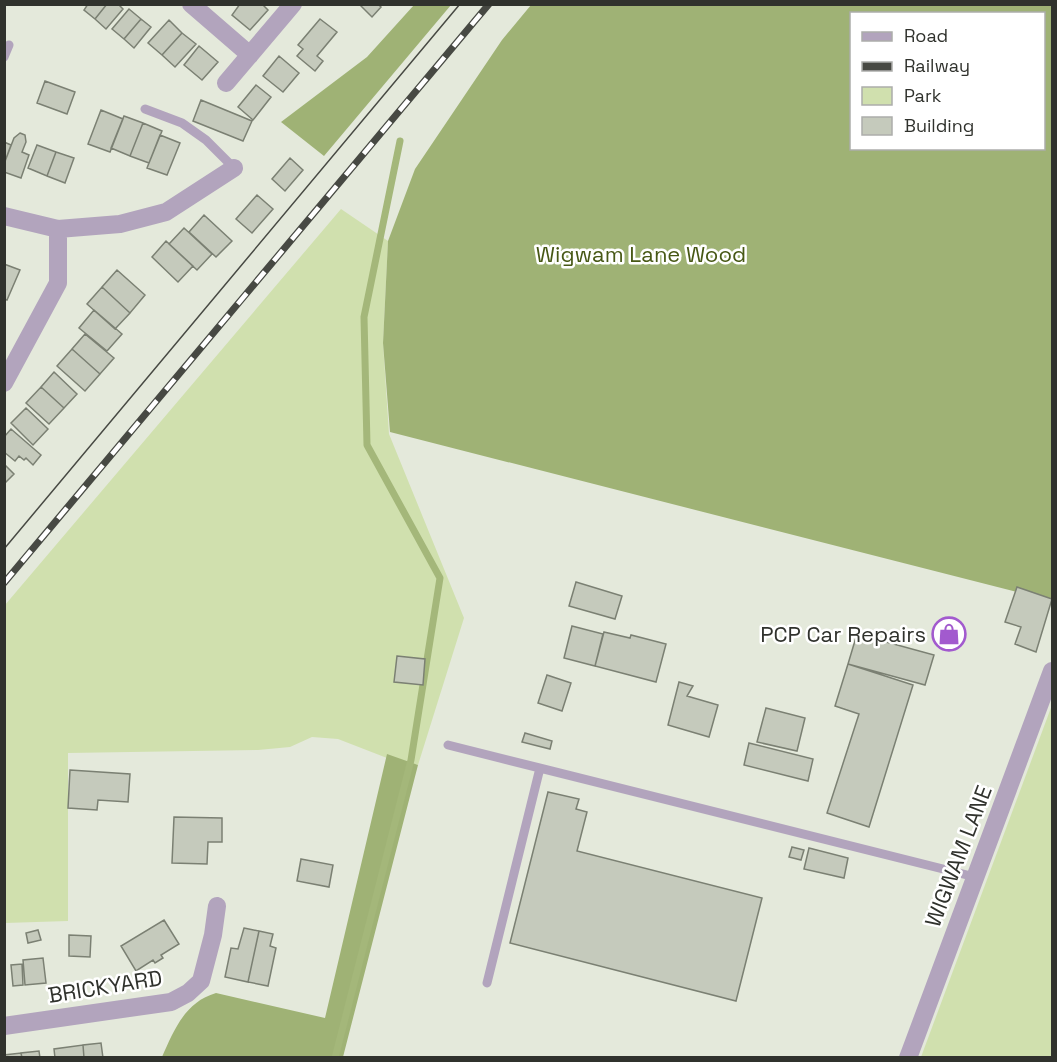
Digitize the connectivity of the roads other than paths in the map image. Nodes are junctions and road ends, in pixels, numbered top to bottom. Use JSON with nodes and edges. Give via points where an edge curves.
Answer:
{"nodes":[{"id":1,"x":191,"y":4,"type":"edge"},
{"id":2,"x":293,"y":4,"type":"edge"},
{"id":3,"x":9,"y":45,"type":"dead end"},
{"id":4,"x":250,"y":55,"type":"junction"},
{"id":5,"x":4,"y":57,"type":"edge"},
{"id":6,"x":226,"y":83,"type":"dead end"},
{"id":7,"x":145,"y":109,"type":"dead end"},
{"id":8,"x":234,"y":168,"type":"joint"},
{"id":9,"x":4,"y":216,"type":"edge"},
{"id":10,"x":58,"y":230,"type":"junction"},
{"id":11,"x":4,"y":383,"type":"edge"},
{"id":12,"x":1053,"y":670,"type":"edge"},
{"id":13,"x":448,"y":745,"type":"dead end"},
{"id":14,"x":540,"y":768,"type":"junction"},
{"id":15,"x":975,"y":878,"type":"junction"},
{"id":16,"x":217,"y":906,"type":"dead end"},
{"id":17,"x":487,"y":982,"type":"dead end"},
{"id":18,"x":4,"y":1026,"type":"edge"},
{"id":19,"x":908,"y":1058,"type":"edge"}],
"edges":[{"from":1,"to":4,"type":"street"},
{"from":2,"to":4,"type":"street"},
{"from":3,"to":5,"type":"lane"},
{"from":4,"to":6,"type":"street"},
{"from":7,"to":8,"type":"lane","via":[[182,123]]},
{"from":8,"to":10,"type":"street","via":[[166,212],[120,224]]},
{"from":9,"to":10,"type":"street"},
{"from":10,"to":11,"type":"street","via":[[58,283]]},
{"from":12,"to":15,"type":"street","name":"WIGWAM LANE"},
{"from":13,"to":14,"type":"lane"},
{"from":14,"to":15,"type":"lane"},
{"from":14,"to":17,"type":"lane"},
{"from":15,"to":19,"type":"street","name":"WIGWAM LANE"},
{"from":16,"to":18,"type":"street","name":"BRICKYARD","via":[[201,981],[188,993],[171,1002]]}]}
